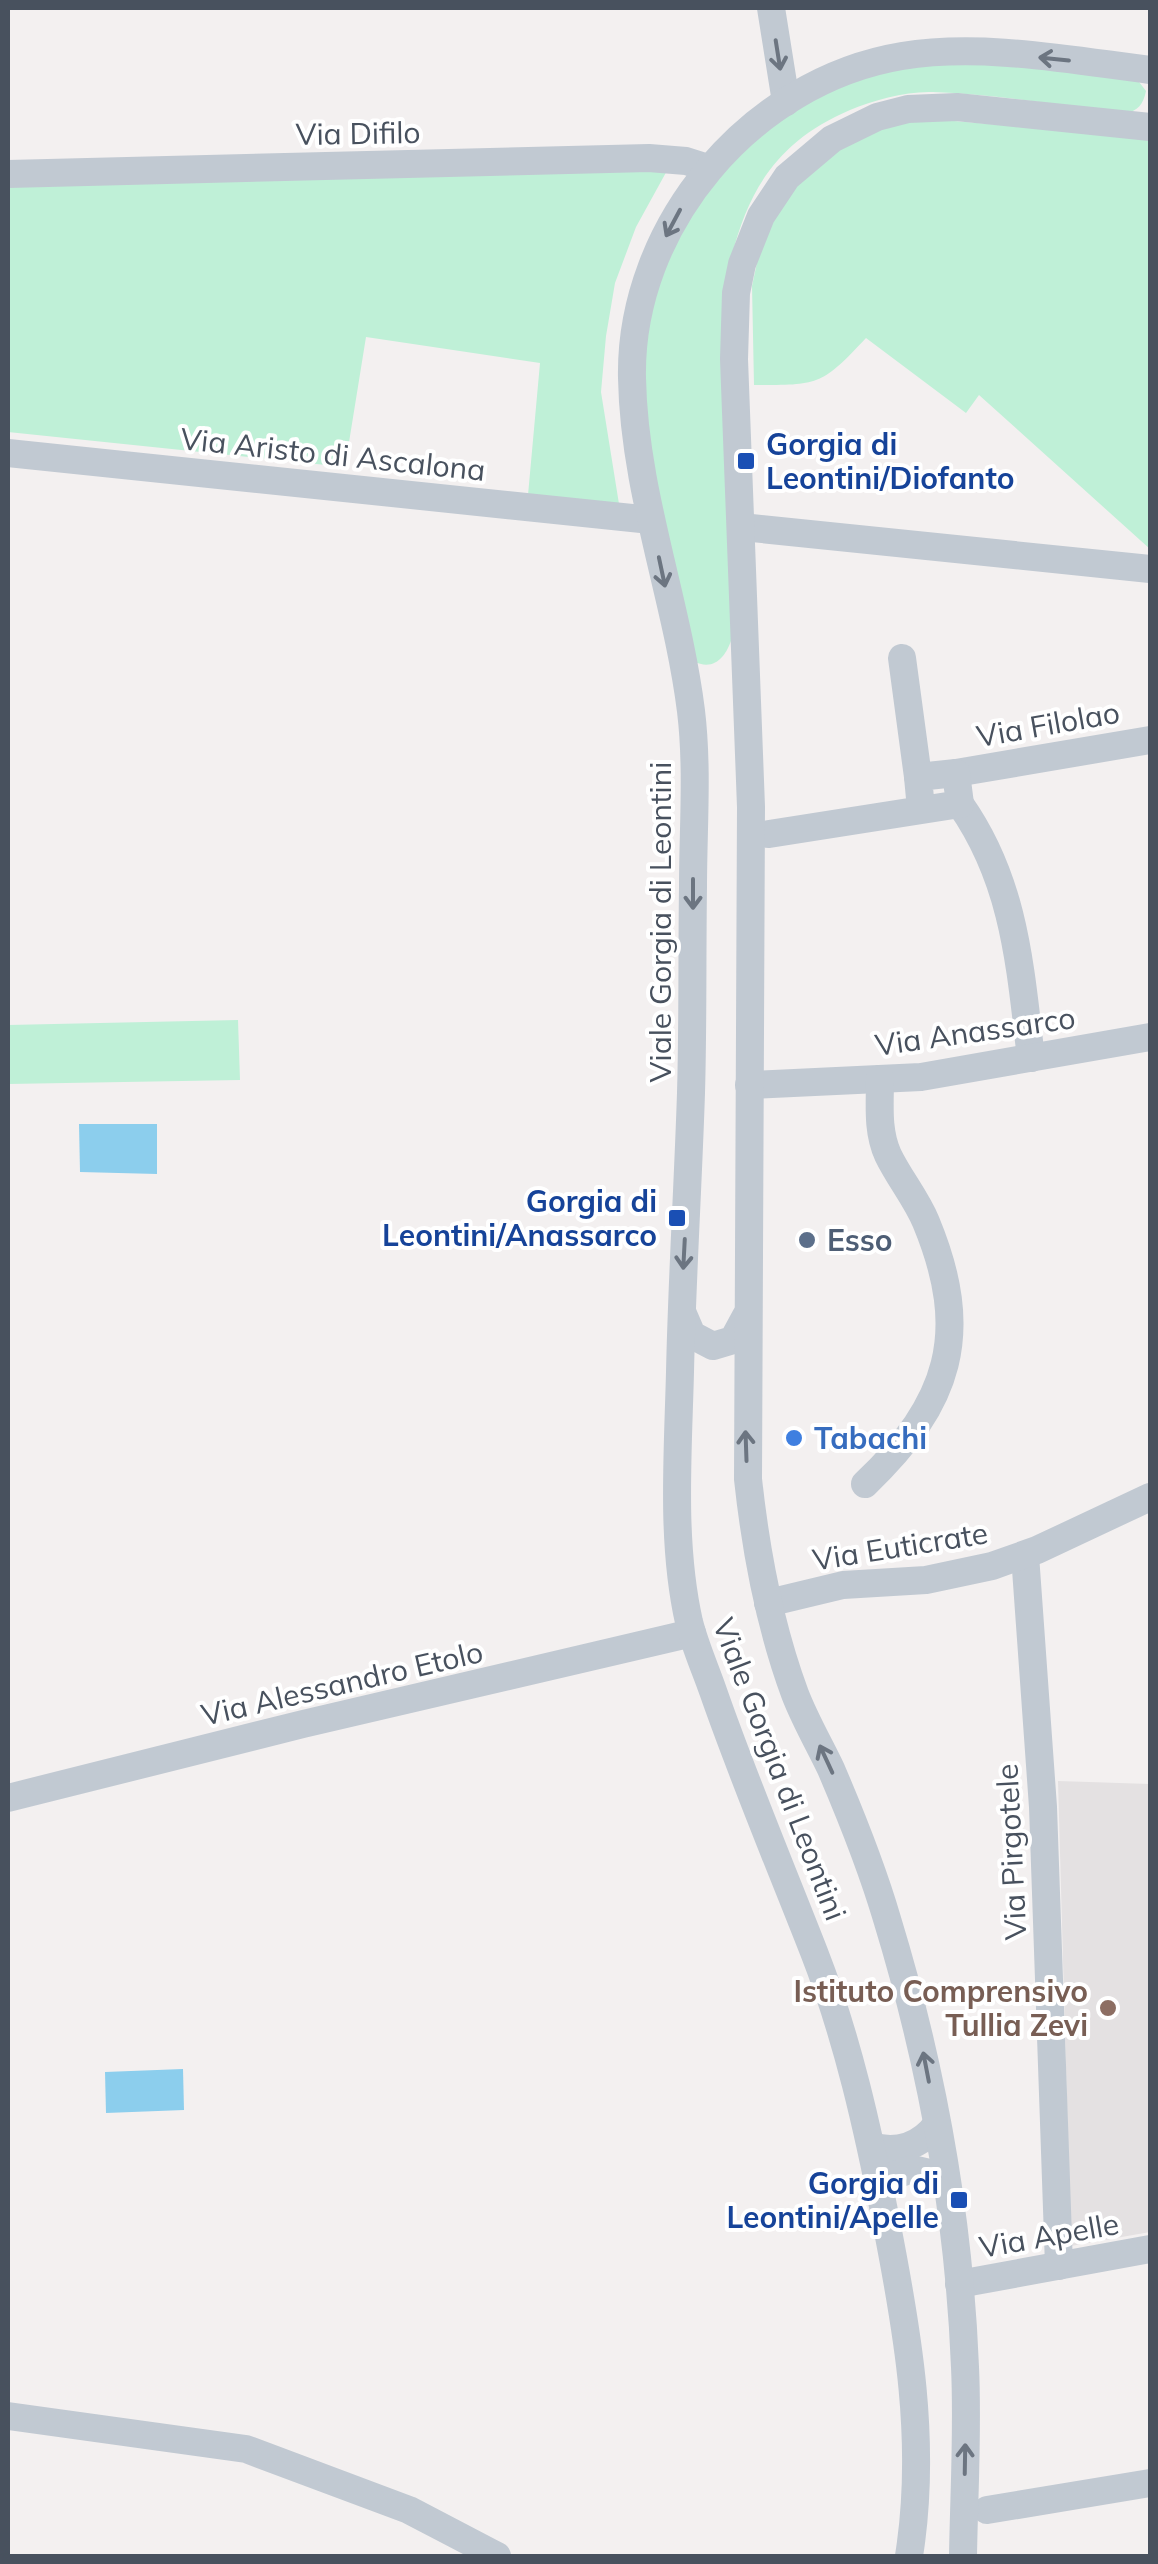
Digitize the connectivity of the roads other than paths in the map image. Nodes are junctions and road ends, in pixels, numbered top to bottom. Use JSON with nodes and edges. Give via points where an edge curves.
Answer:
{"nodes":[{"id":1,"x":771,"y":8,"type":"edge"},
{"id":2,"x":1144,"y":74,"type":"edge"},
{"id":3,"x":786,"y":102,"type":"junction"},
{"id":4,"x":1150,"y":110,"type":"edge"},
{"id":5,"x":1139,"y":127,"type":"edge"},
{"id":6,"x":708,"y":168,"type":"junction"},
{"id":7,"x":8,"y":174,"type":"edge"},
{"id":8,"x":8,"y":452,"type":"edge"},
{"id":9,"x":651,"y":520,"type":"junction"},
{"id":10,"x":742,"y":527,"type":"junction"},
{"id":11,"x":1150,"y":569,"type":"edge"},
{"id":12,"x":902,"y":658,"type":"dead end"},
{"id":13,"x":1150,"y":740,"type":"edge"},
{"id":14,"x":956,"y":773,"type":"junction"},
{"id":15,"x":918,"y":777,"type":"junction"},
{"id":16,"x":960,"y":804,"type":"junction"},
{"id":17,"x":921,"y":809,"type":"junction"},
{"id":18,"x":769,"y":834,"type":"dead end"},
{"id":19,"x":1150,"y":1037,"type":"edge"},
{"id":20,"x":1031,"y":1058,"type":"junction"},
{"id":21,"x":880,"y":1078,"type":"junction"},
{"id":22,"x":748,"y":1085,"type":"junction"},
{"id":23,"x":681,"y":1308,"type":"junction"},
{"id":24,"x":748,"y":1312,"type":"junction"},
{"id":25,"x":746,"y":1392,"type":"junction"},
{"id":26,"x":680,"y":1393,"type":"junction"},
{"id":27,"x":864,"y":1484,"type":"dead end"},
{"id":28,"x":1150,"y":1497,"type":"edge"},
{"id":29,"x":1025,"y":1555,"type":"junction"},
{"id":30,"x":768,"y":1603,"type":"junction"},
{"id":31,"x":692,"y":1633,"type":"junction"},
{"id":32,"x":8,"y":1798,"type":"edge"},
{"id":33,"x":937,"y":2124,"type":"junction"},
{"id":34,"x":871,"y":2146,"type":"junction"},
{"id":35,"x":946,"y":2177,"type":"junction"},
{"id":36,"x":878,"y":2181,"type":"junction"},
{"id":37,"x":1150,"y":2250,"type":"edge"},
{"id":38,"x":1059,"y":2266,"type":"junction"},
{"id":39,"x":959,"y":2284,"type":"junction"},
{"id":40,"x":966,"y":2378,"type":"junction"},
{"id":41,"x":914,"y":2391,"type":"junction"},
{"id":42,"x":8,"y":2416,"type":"edge"},
{"id":43,"x":1150,"y":2483,"type":"edge"},
{"id":44,"x":410,"y":2510,"type":"junction"},
{"id":45,"x":988,"y":2510,"type":"dead end"},
{"id":46,"x":474,"y":2556,"type":"edge"},
{"id":47,"x":497,"y":2556,"type":"edge"},
{"id":48,"x":908,"y":2556,"type":"edge"},
{"id":49,"x":963,"y":2556,"type":"edge"}],
"edges":[{"from":1,"to":3,"type":"street","one_way":true},
{"from":2,"to":3,"type":"street","name":"Viale Gorgia di Leontini","one_way":true,"via":[[996,54],[914,54],[853,69]]},
{"from":3,"to":6,"type":"street","name":"Viale Gorgia di Leontini"},
{"from":4,"to":5,"type":"street"},
{"from":5,"to":10,"type":"street","name":"Viale Gorgia di Leontini","via":[[957,107],[908,109],[844,131],[787,177],[761,216],[736,293]]},
{"from":6,"to":7,"type":"street","name":"Via Difilo","via":[[649,158]]},
{"from":6,"to":9,"type":"street","name":"Viale Gorgia di Leontini","one_way":true,"via":[[667,234],[635,323],[633,398]]},
{"from":8,"to":9,"type":"street","name":"Via Aristo di Ascalona"},
{"from":9,"to":23,"type":"street","name":"Viale Gorgia di Leontini","one_way":true,"via":[[694,750]]},
{"from":10,"to":11,"type":"street"},
{"from":10,"to":22,"type":"street","name":"Viale Gorgia di Leontini","via":[[752,807]]},
{"from":12,"to":15,"type":"street"},
{"from":13,"to":14,"type":"street","name":"Via Filolao"},
{"from":14,"to":15,"type":"street","name":"Via Filolao"},
{"from":14,"to":16,"type":"street"},
{"from":15,"to":17,"type":"street"},
{"from":16,"to":17,"type":"street"},
{"from":16,"to":20,"type":"street","via":[[982,838],[1012,916]]},
{"from":17,"to":18,"type":"street"},
{"from":19,"to":20,"type":"street","name":"Via Anassarco"},
{"from":20,"to":21,"type":"street","name":"Via Anassarco"},
{"from":21,"to":22,"type":"street","name":"Via Anassarco"},
{"from":21,"to":27,"type":"street","via":[[880,1127],[888,1154],[926,1221],[951,1316],[930,1409]]},
{"from":22,"to":24,"type":"street","name":"Viale Gorgia di Leontini"},
{"from":23,"to":24,"type":"street","via":[[692,1335],[713,1346],[734,1340]]},
{"from":23,"to":26,"type":"street","name":"Viale Gorgia di Leontini"},
{"from":24,"to":25,"type":"street","name":"Viale Gorgia di Leontini"},
{"from":25,"to":26,"type":"street","via":[[734,1366],[716,1358],[692,1366]]},
{"from":30,"to":25,"type":"street","name":"Viale Gorgia di Leontini","one_way":true,"via":[[748,1479]]},
{"from":26,"to":31,"type":"street","name":"Viale Gorgia di Leontini","via":[[680,1531]]},
{"from":28,"to":29,"type":"street","name":"Via Euticrate"},
{"from":29,"to":30,"type":"street","name":"Via Euticrate","via":[[941,1577],[862,1582]]},
{"from":29,"to":38,"type":"street","name":"Via Pirgotele","via":[[1043,1807]]},
{"from":33,"to":30,"type":"street","name":"Viale Gorgia di Leontini","one_way":true,"via":[[918,2024],[874,1878],[797,1698]]},
{"from":31,"to":32,"type":"street","name":"Via Alessandro Etolo"},
{"from":31,"to":34,"type":"street","name":"Viale Gorgia di Leontini","via":[[821,1971]]},
{"from":33,"to":34,"type":"street","via":[[913,2145]]},
{"from":33,"to":35,"type":"street","name":"Viale Gorgia di Leontini"},
{"from":34,"to":36,"type":"street","name":"Viale Gorgia di Leontini"},
{"from":35,"to":36,"type":"street","via":[[912,2169]]},
{"from":35,"to":39,"type":"street","name":"Viale Gorgia di Leontini"},
{"from":36,"to":41,"type":"street","name":"Viale Gorgia di Leontini"},
{"from":37,"to":38,"type":"street","name":"Via Apelle"},
{"from":38,"to":39,"type":"street","name":"Via Apelle"},
{"from":39,"to":40,"type":"street","name":"Viale Gorgia di Leontini"},
{"from":40,"to":41,"type":"street","via":[[940,2397]]},
{"from":49,"to":40,"type":"street","name":"Viale Gorgia di Leontini","one_way":true},
{"from":41,"to":48,"type":"street","name":"Viale Gorgia di Leontini","via":[[918,2477]]},
{"from":42,"to":44,"type":"street","via":[[246,2449]]},
{"from":43,"to":45,"type":"street"},
{"from":44,"to":46,"type":"street"},
{"from":44,"to":47,"type":"street"}]}
